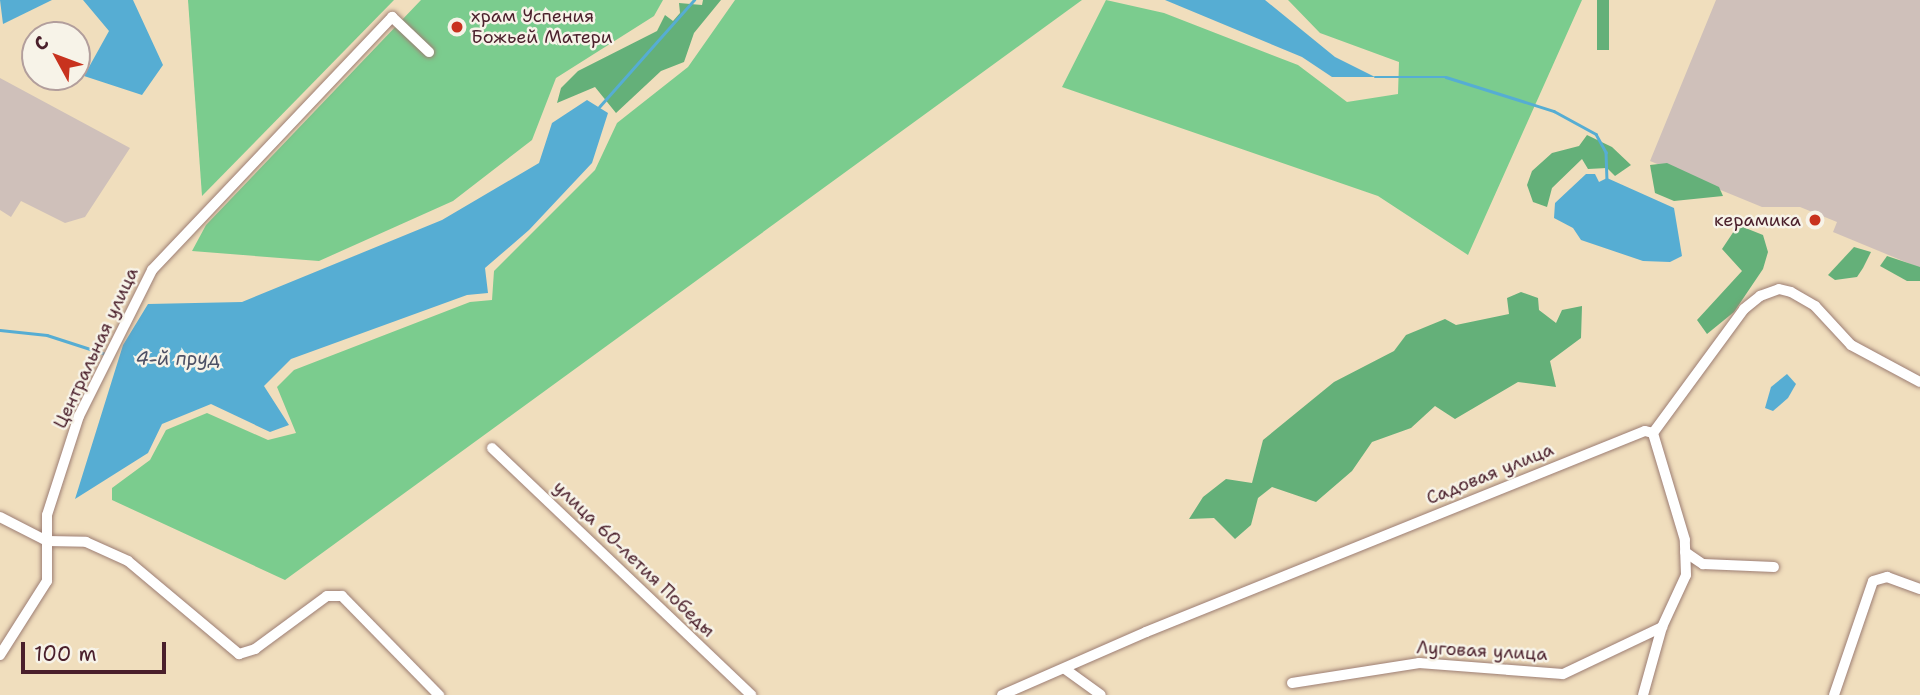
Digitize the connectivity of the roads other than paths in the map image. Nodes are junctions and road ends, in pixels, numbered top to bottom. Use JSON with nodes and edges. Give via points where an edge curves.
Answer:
{"nodes":[{"id":1,"x":429,"y":52,"type":"dead end"},
{"id":2,"x":1920,"y":382,"type":"edge"},
{"id":3,"x":1653,"y":433,"type":"junction"},
{"id":4,"x":492,"y":447,"type":"dead end"},
{"id":5,"x":0,"y":517,"type":"edge"},
{"id":6,"x":47,"y":541,"type":"junction"},
{"id":7,"x":1685,"y":552,"type":"junction"},
{"id":8,"x":1774,"y":567,"type":"dead end"},
{"id":9,"x":1920,"y":590,"type":"edge"},
{"id":10,"x":1662,"y":627,"type":"junction"},
{"id":11,"x":0,"y":656,"type":"edge"},
{"id":12,"x":1065,"y":669,"type":"junction"},
{"id":13,"x":1292,"y":683,"type":"dead end"},
{"id":14,"x":439,"y":695,"type":"edge"},
{"id":15,"x":751,"y":695,"type":"edge"},
{"id":16,"x":1002,"y":695,"type":"edge"},
{"id":17,"x":1101,"y":695,"type":"edge"},
{"id":18,"x":1643,"y":695,"type":"edge"},
{"id":19,"x":1834,"y":695,"type":"edge"}],
"edges":[{"from":1,"to":6,"type":"street","name":"Центральная улица","via":[[392,17],[152,270],[79,416],[47,515]]},
{"from":2,"to":3,"type":"street","via":[[1851,345],[1815,306],[1779,289],[1744,309]]},
{"from":3,"to":7,"type":"street"},
{"from":3,"to":12,"type":"street","name":"Садовая улица","via":[[1645,431]]},
{"from":4,"to":15,"type":"street","name":"улица 60-летия Победы"},
{"from":5,"to":6,"type":"street"},
{"from":6,"to":11,"type":"street","name":"Центральная улица","via":[[47,581]]},
{"from":6,"to":14,"type":"street","via":[[86,542],[128,561],[239,654],[255,649],[327,596],[342,596]]},
{"from":7,"to":8,"type":"street","via":[[1703,564]]},
{"from":7,"to":10,"type":"street","via":[[1686,575]]},
{"from":9,"to":19,"type":"street","via":[[1886,578],[1873,581]]},
{"from":10,"to":13,"type":"street","name":"Луговая улица","via":[[1563,674],[1419,663]]},
{"from":10,"to":18,"type":"street"},
{"from":12,"to":16,"type":"street","name":"Садовая улица"},
{"from":12,"to":17,"type":"street"}]}
